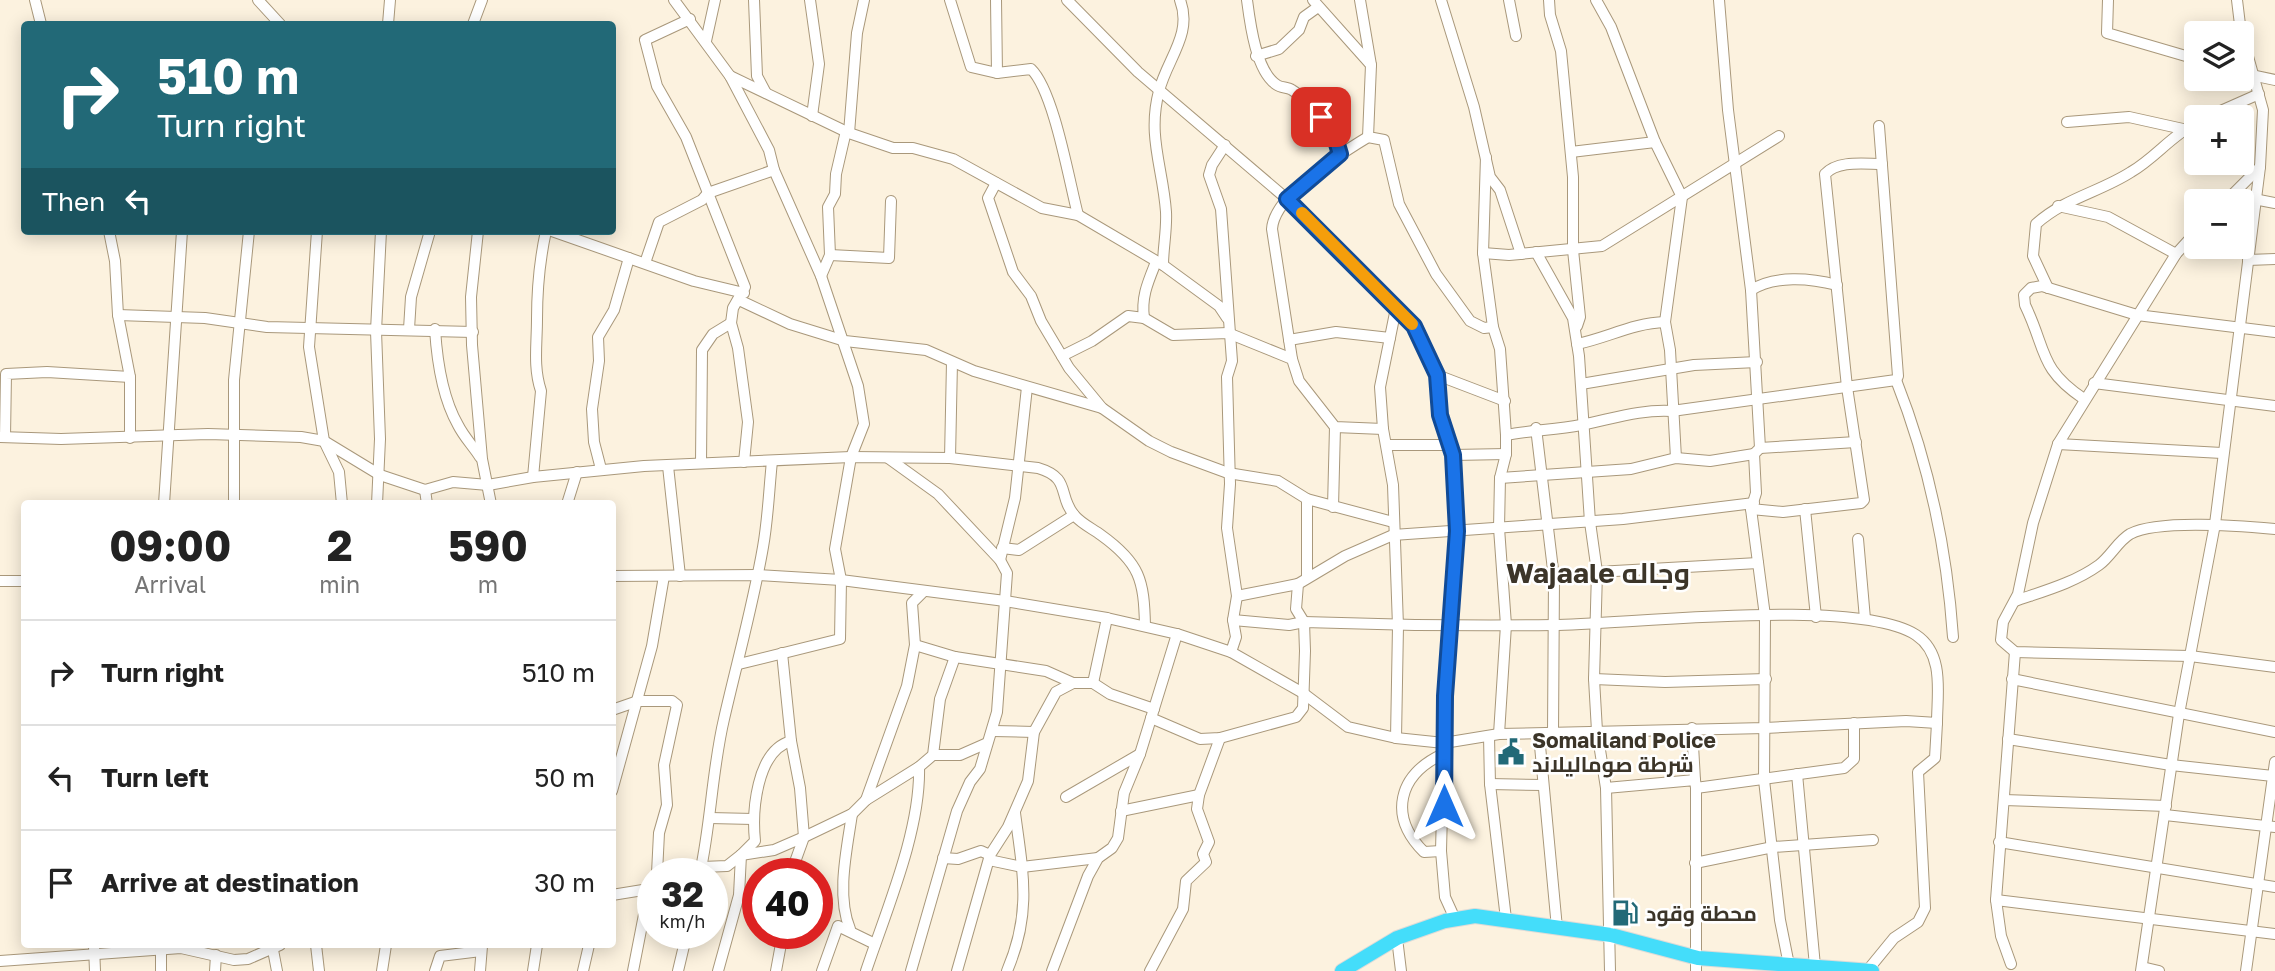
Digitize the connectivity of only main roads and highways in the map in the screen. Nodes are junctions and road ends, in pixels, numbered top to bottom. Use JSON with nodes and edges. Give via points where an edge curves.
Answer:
{"nodes":[{"id":1,"x":1697,"y":965,"type":"edge"},
{"id":2,"x":1785,"y":967,"type":"edge"},
{"id":3,"x":1342,"y":971,"type":"edge"},
{"id":4,"x":1867,"y":971,"type":"edge"},
{"id":5,"x":1872,"y":971,"type":"edge"}],
"edges":[{"from":1,"to":2,"type":"highway"},
{"from":1,"to":3,"type":"highway","via":[[1611,935],[1475,916],[1397,938]]},
{"from":2,"to":4,"type":"highway"},
{"from":4,"to":5,"type":"highway"}]}
